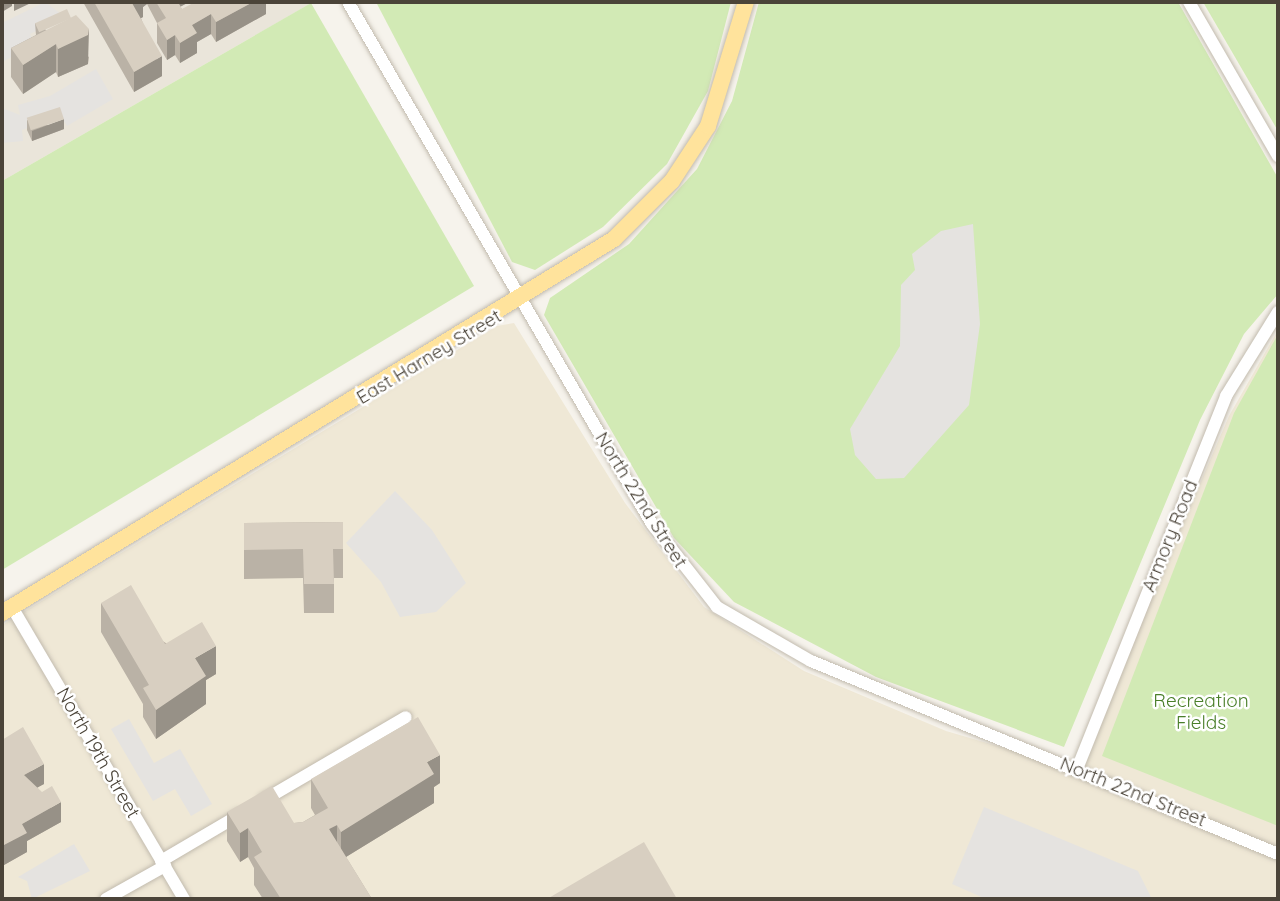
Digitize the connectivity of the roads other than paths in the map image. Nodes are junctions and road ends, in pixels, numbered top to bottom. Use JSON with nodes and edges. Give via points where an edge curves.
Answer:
{"nodes":[{"id":1,"x":348,"y":2,"type":"edge"},
{"id":2,"x":746,"y":2,"type":"edge"},
{"id":3,"x":1189,"y":2,"type":"edge"},
{"id":4,"x":1278,"y":156,"type":"edge"},
{"id":5,"x":520,"y":302,"type":"junction"},
{"id":6,"x":1278,"y":312,"type":"edge"},
{"id":7,"x":7,"y":610,"type":"edge"},
{"id":8,"x":406,"y":717,"type":"dead end"},
{"id":9,"x":1077,"y":769,"type":"junction"},
{"id":10,"x":1278,"y":854,"type":"edge"},
{"id":11,"x":163,"y":864,"type":"junction"},
{"id":12,"x":106,"y":899,"type":"edge"},
{"id":13,"x":184,"y":899,"type":"edge"}],
"edges":[{"from":1,"to":5,"type":"street","name":"North 22nd Street"},
{"from":2,"to":5,"type":"main road","name":"East Harney Street","via":[[722,94],[672,181],[614,239]]},
{"from":3,"to":4,"type":"street"},
{"from":5,"to":7,"type":"main road","name":"East Harney Street"},
{"from":5,"to":9,"type":"street","name":"North 22nd Street","via":[[671,554],[717,607],[789,651]]},
{"from":6,"to":9,"type":"street","name":"Armory Road","via":[[1226,396]]},
{"from":7,"to":11,"type":"street","name":"North 19th Street"},
{"from":8,"to":11,"type":"street"},
{"from":9,"to":10,"type":"street","name":"North 22nd Street"},
{"from":11,"to":12,"type":"street"},
{"from":11,"to":13,"type":"street","name":"North 19th Street"}]}
